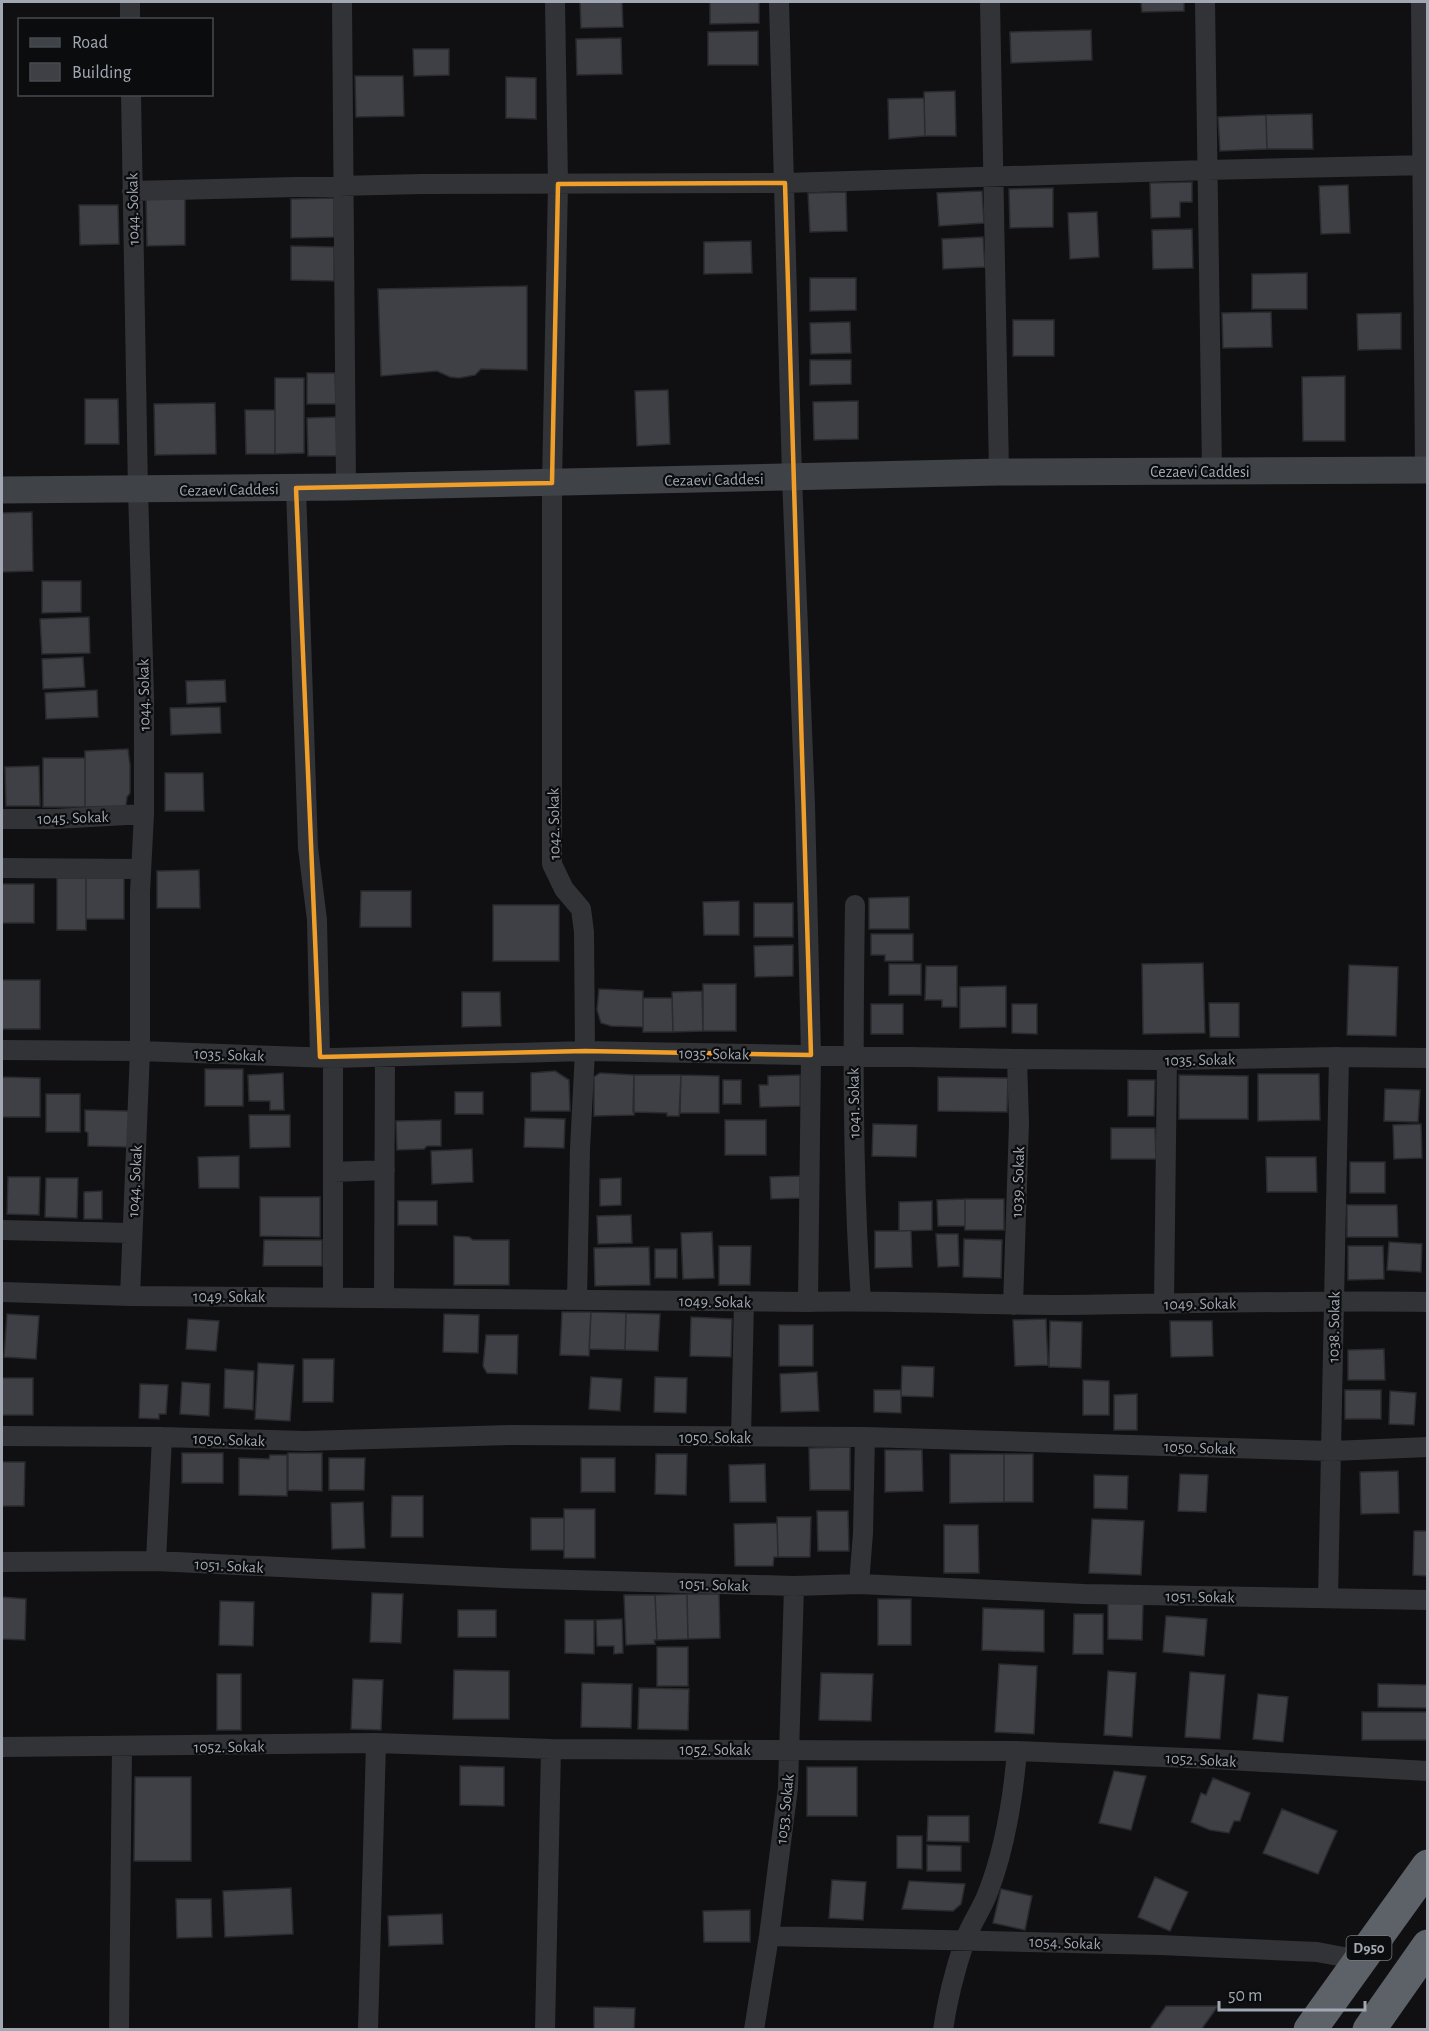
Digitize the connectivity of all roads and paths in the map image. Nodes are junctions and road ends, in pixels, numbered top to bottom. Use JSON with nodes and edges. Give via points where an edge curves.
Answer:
{"nodes":[{"id":1,"x":130,"y":2,"type":"edge"},
{"id":2,"x":342,"y":2,"type":"edge"},
{"id":3,"x":555,"y":2,"type":"edge"},
{"id":4,"x":779,"y":2,"type":"edge"},
{"id":5,"x":990,"y":2,"type":"edge"},
{"id":6,"x":1205,"y":2,"type":"edge"},
{"id":7,"x":1421,"y":2,"type":"edge"},
{"id":8,"x":130,"y":18,"type":"edge"},
{"id":9,"x":131,"y":96,"type":"edge"},
{"id":10,"x":1426,"y":165,"type":"edge"},
{"id":11,"x":1208,"y":170,"type":"junction"},
{"id":12,"x":994,"y":176,"type":"junction"},
{"id":13,"x":785,"y":183,"type":"junction"},
{"id":14,"x":558,"y":184,"type":"junction"},
{"id":15,"x":344,"y":186,"type":"junction"},
{"id":16,"x":132,"y":191,"type":"junction"},
{"id":17,"x":1426,"y":470,"type":"edge"},
{"id":18,"x":1212,"y":471,"type":"junction"},
{"id":19,"x":999,"y":472,"type":"junction"},
{"id":20,"x":792,"y":477,"type":"junction"},
{"id":21,"x":552,"y":483,"type":"junction"},
{"id":22,"x":296,"y":488,"type":"junction"},
{"id":23,"x":346,"y":488,"type":"junction"},
{"id":24,"x":2,"y":490,"type":"edge"},
{"id":25,"x":138,"y":490,"type":"junction"},
{"id":26,"x":144,"y":814,"type":"junction"},
{"id":27,"x":2,"y":819,"type":"edge"},
{"id":28,"x":2,"y":868,"type":"edge"},
{"id":29,"x":141,"y":869,"type":"junction"},
{"id":30,"x":855,"y":905,"type":"dead end"},
{"id":31,"x":2,"y":1050,"type":"edge"},
{"id":32,"x":140,"y":1051,"type":"junction"},
{"id":33,"x":585,"y":1051,"type":"junction"},
{"id":34,"x":853,"y":1054,"type":"junction"},
{"id":35,"x":811,"y":1055,"type":"junction"},
{"id":36,"x":327,"y":1057,"type":"junction"},
{"id":37,"x":385,"y":1057,"type":"junction"},
{"id":38,"x":1339,"y":1057,"type":"junction"},
{"id":39,"x":1428,"y":1058,"type":"edge"},
{"id":40,"x":1017,"y":1059,"type":"junction"},
{"id":41,"x":1167,"y":1059,"type":"junction"},
{"id":42,"x":385,"y":1170,"type":"junction"},
{"id":43,"x":333,"y":1172,"type":"junction"},
{"id":44,"x":2,"y":1230,"type":"edge"},
{"id":45,"x":132,"y":1233,"type":"junction"},
{"id":46,"x":2,"y":1292,"type":"edge"},
{"id":47,"x":130,"y":1296,"type":"junction"},
{"id":48,"x":333,"y":1296,"type":"junction"},
{"id":49,"x":384,"y":1299,"type":"junction"},
{"id":50,"x":578,"y":1300,"type":"junction"},
{"id":51,"x":1333,"y":1300,"type":"junction"},
{"id":52,"x":744,"y":1301,"type":"junction"},
{"id":53,"x":861,"y":1301,"type":"junction"},
{"id":54,"x":808,"y":1302,"type":"junction"},
{"id":55,"x":1428,"y":1302,"type":"edge"},
{"id":56,"x":1164,"y":1304,"type":"junction"},
{"id":57,"x":1013,"y":1305,"type":"junction"},
{"id":58,"x":2,"y":1436,"type":"edge"},
{"id":59,"x":162,"y":1437,"type":"junction"},
{"id":60,"x":741,"y":1437,"type":"junction"},
{"id":61,"x":865,"y":1437,"type":"junction"},
{"id":62,"x":1428,"y":1447,"type":"edge"},
{"id":63,"x":1332,"y":1451,"type":"junction"},
{"id":64,"x":156,"y":1561,"type":"junction"},
{"id":65,"x":2,"y":1562,"type":"edge"},
{"id":66,"x":859,"y":1584,"type":"junction"},
{"id":67,"x":794,"y":1586,"type":"junction"},
{"id":68,"x":1328,"y":1598,"type":"junction"},
{"id":69,"x":1428,"y":1600,"type":"edge"},
{"id":70,"x":376,"y":1743,"type":"junction"},
{"id":71,"x":2,"y":1747,"type":"edge"},
{"id":72,"x":122,"y":1747,"type":"junction"},
{"id":73,"x":551,"y":1749,"type":"junction"},
{"id":74,"x":789,"y":1749,"type":"junction"},
{"id":75,"x":1017,"y":1751,"type":"junction"},
{"id":76,"x":1428,"y":1771,"type":"edge"},
{"id":77,"x":1428,"y":1866,"type":"edge"},
{"id":78,"x":769,"y":1936,"type":"junction"},
{"id":79,"x":966,"y":1939,"type":"junction"},
{"id":80,"x":1428,"y":1946,"type":"edge"},
{"id":81,"x":1360,"y":1960,"type":"junction"},
{"id":82,"x":119,"y":2030,"type":"edge"},
{"id":83,"x":368,"y":2030,"type":"edge"},
{"id":84,"x":544,"y":2030,"type":"edge"},
{"id":85,"x":754,"y":2030,"type":"edge"},
{"id":86,"x":943,"y":2030,"type":"edge"},
{"id":87,"x":1311,"y":2030,"type":"edge"},
{"id":88,"x":1369,"y":2030,"type":"edge"}],
"edges":[{"from":1,"to":8,"type":"street"},
{"from":2,"to":15,"type":"street"},
{"from":3,"to":14,"type":"street","name":"1042. Sokak"},
{"from":4,"to":13,"type":"street"},
{"from":5,"to":12,"type":"street"},
{"from":6,"to":11,"type":"street"},
{"from":7,"to":10,"type":"street"},
{"from":9,"to":16,"type":"street","name":"1044. Sokak"},
{"from":10,"to":11,"type":"street"},
{"from":10,"to":17,"type":"street"},
{"from":11,"to":12,"type":"street"},
{"from":11,"to":18,"type":"street"},
{"from":12,"to":13,"type":"street"},
{"from":12,"to":19,"type":"street"},
{"from":13,"to":14,"type":"street"},
{"from":13,"to":20,"type":"street"},
{"from":14,"to":15,"type":"street"},
{"from":14,"to":21,"type":"street","name":"1042. Sokak"},
{"from":15,"to":16,"type":"street"},
{"from":15,"to":23,"type":"street"},
{"from":16,"to":25,"type":"street","name":"1044. Sokak"},
{"from":17,"to":18,"type":"street","name":"Cezaevi Caddesi"},
{"from":18,"to":19,"type":"street","name":"Cezaevi Caddesi"},
{"from":19,"to":20,"type":"street","name":"Cezaevi Caddesi"},
{"from":20,"to":21,"type":"street","name":"Cezaevi Caddesi"},
{"from":20,"to":35,"type":"street"},
{"from":21,"to":23,"type":"street","name":"Cezaevi Caddesi"},
{"from":21,"to":33,"type":"street","name":"1042. Sokak","via":[[552,864],[564,889],[582,909]]},
{"from":22,"to":23,"type":"street","name":"Cezaevi Caddesi"},
{"from":22,"to":25,"type":"street","name":"Cezaevi Caddesi"},
{"from":22,"to":36,"type":"street","via":[[308,848]]},
{"from":24,"to":25,"type":"street","name":"Cezaevi Caddesi"},
{"from":25,"to":26,"type":"street","name":"1044. Sokak"},
{"from":26,"to":27,"type":"street","name":"1045. Sokak"},
{"from":26,"to":29,"type":"street","name":"1044. Sokak"},
{"from":28,"to":29,"type":"street"},
{"from":29,"to":32,"type":"street","name":"1044. Sokak"},
{"from":30,"to":34,"type":"street","name":"1041. Sokak"},
{"from":31,"to":32,"type":"street","name":"1035. Sokak"},
{"from":32,"to":36,"type":"street","name":"1035. Sokak"},
{"from":32,"to":45,"type":"street","name":"1044. Sokak"},
{"from":33,"to":35,"type":"street","name":"1035. Sokak"},
{"from":33,"to":37,"type":"street","name":"1035. Sokak"},
{"from":33,"to":50,"type":"street","name":"1042. Sokak"},
{"from":34,"to":35,"type":"street","name":"1035. Sokak"},
{"from":34,"to":40,"type":"street","name":"1035. Sokak"},
{"from":34,"to":53,"type":"street","name":"1041. Sokak","via":[[855,1218]]},
{"from":35,"to":54,"type":"street"},
{"from":36,"to":37,"type":"street","name":"1035. Sokak"},
{"from":36,"to":43,"type":"street"},
{"from":37,"to":42,"type":"street"},
{"from":38,"to":39,"type":"street","name":"1035. Sokak"},
{"from":38,"to":41,"type":"street","name":"1035. Sokak"},
{"from":38,"to":51,"type":"street","name":"1038. Sokak"},
{"from":40,"to":41,"type":"street","name":"1035. Sokak"},
{"from":40,"to":57,"type":"street","name":"1039. Sokak"},
{"from":41,"to":56,"type":"street"},
{"from":42,"to":43,"type":"street"},
{"from":42,"to":49,"type":"street"},
{"from":43,"to":48,"type":"street"},
{"from":44,"to":45,"type":"street"},
{"from":45,"to":47,"type":"street","name":"1044. Sokak"},
{"from":46,"to":47,"type":"street","name":"1049. Sokak"},
{"from":47,"to":48,"type":"street","name":"1049. Sokak"},
{"from":48,"to":49,"type":"street","name":"1049. Sokak"},
{"from":49,"to":50,"type":"street","name":"1049. Sokak"},
{"from":50,"to":52,"type":"street","name":"1049. Sokak"},
{"from":51,"to":55,"type":"street","name":"1049. Sokak"},
{"from":51,"to":56,"type":"street","name":"1049. Sokak"},
{"from":51,"to":63,"type":"street","name":"1038. Sokak"},
{"from":52,"to":54,"type":"street","name":"1049. Sokak"},
{"from":52,"to":60,"type":"street"},
{"from":53,"to":54,"type":"street","name":"1049. Sokak"},
{"from":53,"to":57,"type":"street","name":"1049. Sokak"},
{"from":56,"to":57,"type":"street","name":"1049. Sokak"},
{"from":58,"to":59,"type":"street","name":"1050. Sokak"},
{"from":59,"to":60,"type":"street","name":"1050. Sokak","via":[[305,1441],[512,1435]]},
{"from":59,"to":64,"type":"street"},
{"from":60,"to":61,"type":"street","name":"1050. Sokak"},
{"from":61,"to":63,"type":"street","name":"1050. Sokak"},
{"from":61,"to":66,"type":"street"},
{"from":62,"to":63,"type":"street","name":"1050. Sokak"},
{"from":63,"to":68,"type":"street","name":"1038. Sokak"},
{"from":64,"to":65,"type":"street","name":"1051. Sokak"},
{"from":64,"to":67,"type":"street","name":"1051. Sokak","via":[[503,1578]]},
{"from":66,"to":67,"type":"street","name":"1051. Sokak"},
{"from":66,"to":68,"type":"street","name":"1051. Sokak","via":[[1084,1594]]},
{"from":67,"to":74,"type":"street","name":"1053. Sokak"},
{"from":68,"to":69,"type":"street","name":"1051. Sokak"},
{"from":70,"to":72,"type":"street","name":"1052. Sokak"},
{"from":70,"to":73,"type":"street","name":"1052. Sokak"},
{"from":70,"to":83,"type":"street"},
{"from":71,"to":72,"type":"street","name":"1052. Sokak"},
{"from":72,"to":82,"type":"street"},
{"from":73,"to":74,"type":"street","name":"1052. Sokak"},
{"from":73,"to":84,"type":"street"},
{"from":74,"to":75,"type":"street","name":"1052. Sokak"},
{"from":74,"to":78,"type":"street","name":"1053. Sokak","via":[[788,1788]]},
{"from":75,"to":76,"type":"street","name":"1052. Sokak"},
{"from":75,"to":79,"type":"street","via":[[1000,1851],[987,1895]]},
{"from":77,"to":81,"type":"highway","number":"D950"},
{"from":78,"to":79,"type":"street","name":"1054. Sokak"},
{"from":78,"to":85,"type":"street","name":"1053. Sokak"},
{"from":79,"to":81,"type":"street","name":"1054. Sokak","via":[[1317,1952]]},
{"from":79,"to":86,"type":"street"},
{"from":80,"to":88,"type":"highway","number":"D950"},
{"from":81,"to":87,"type":"highway","number":"D950"}]}
